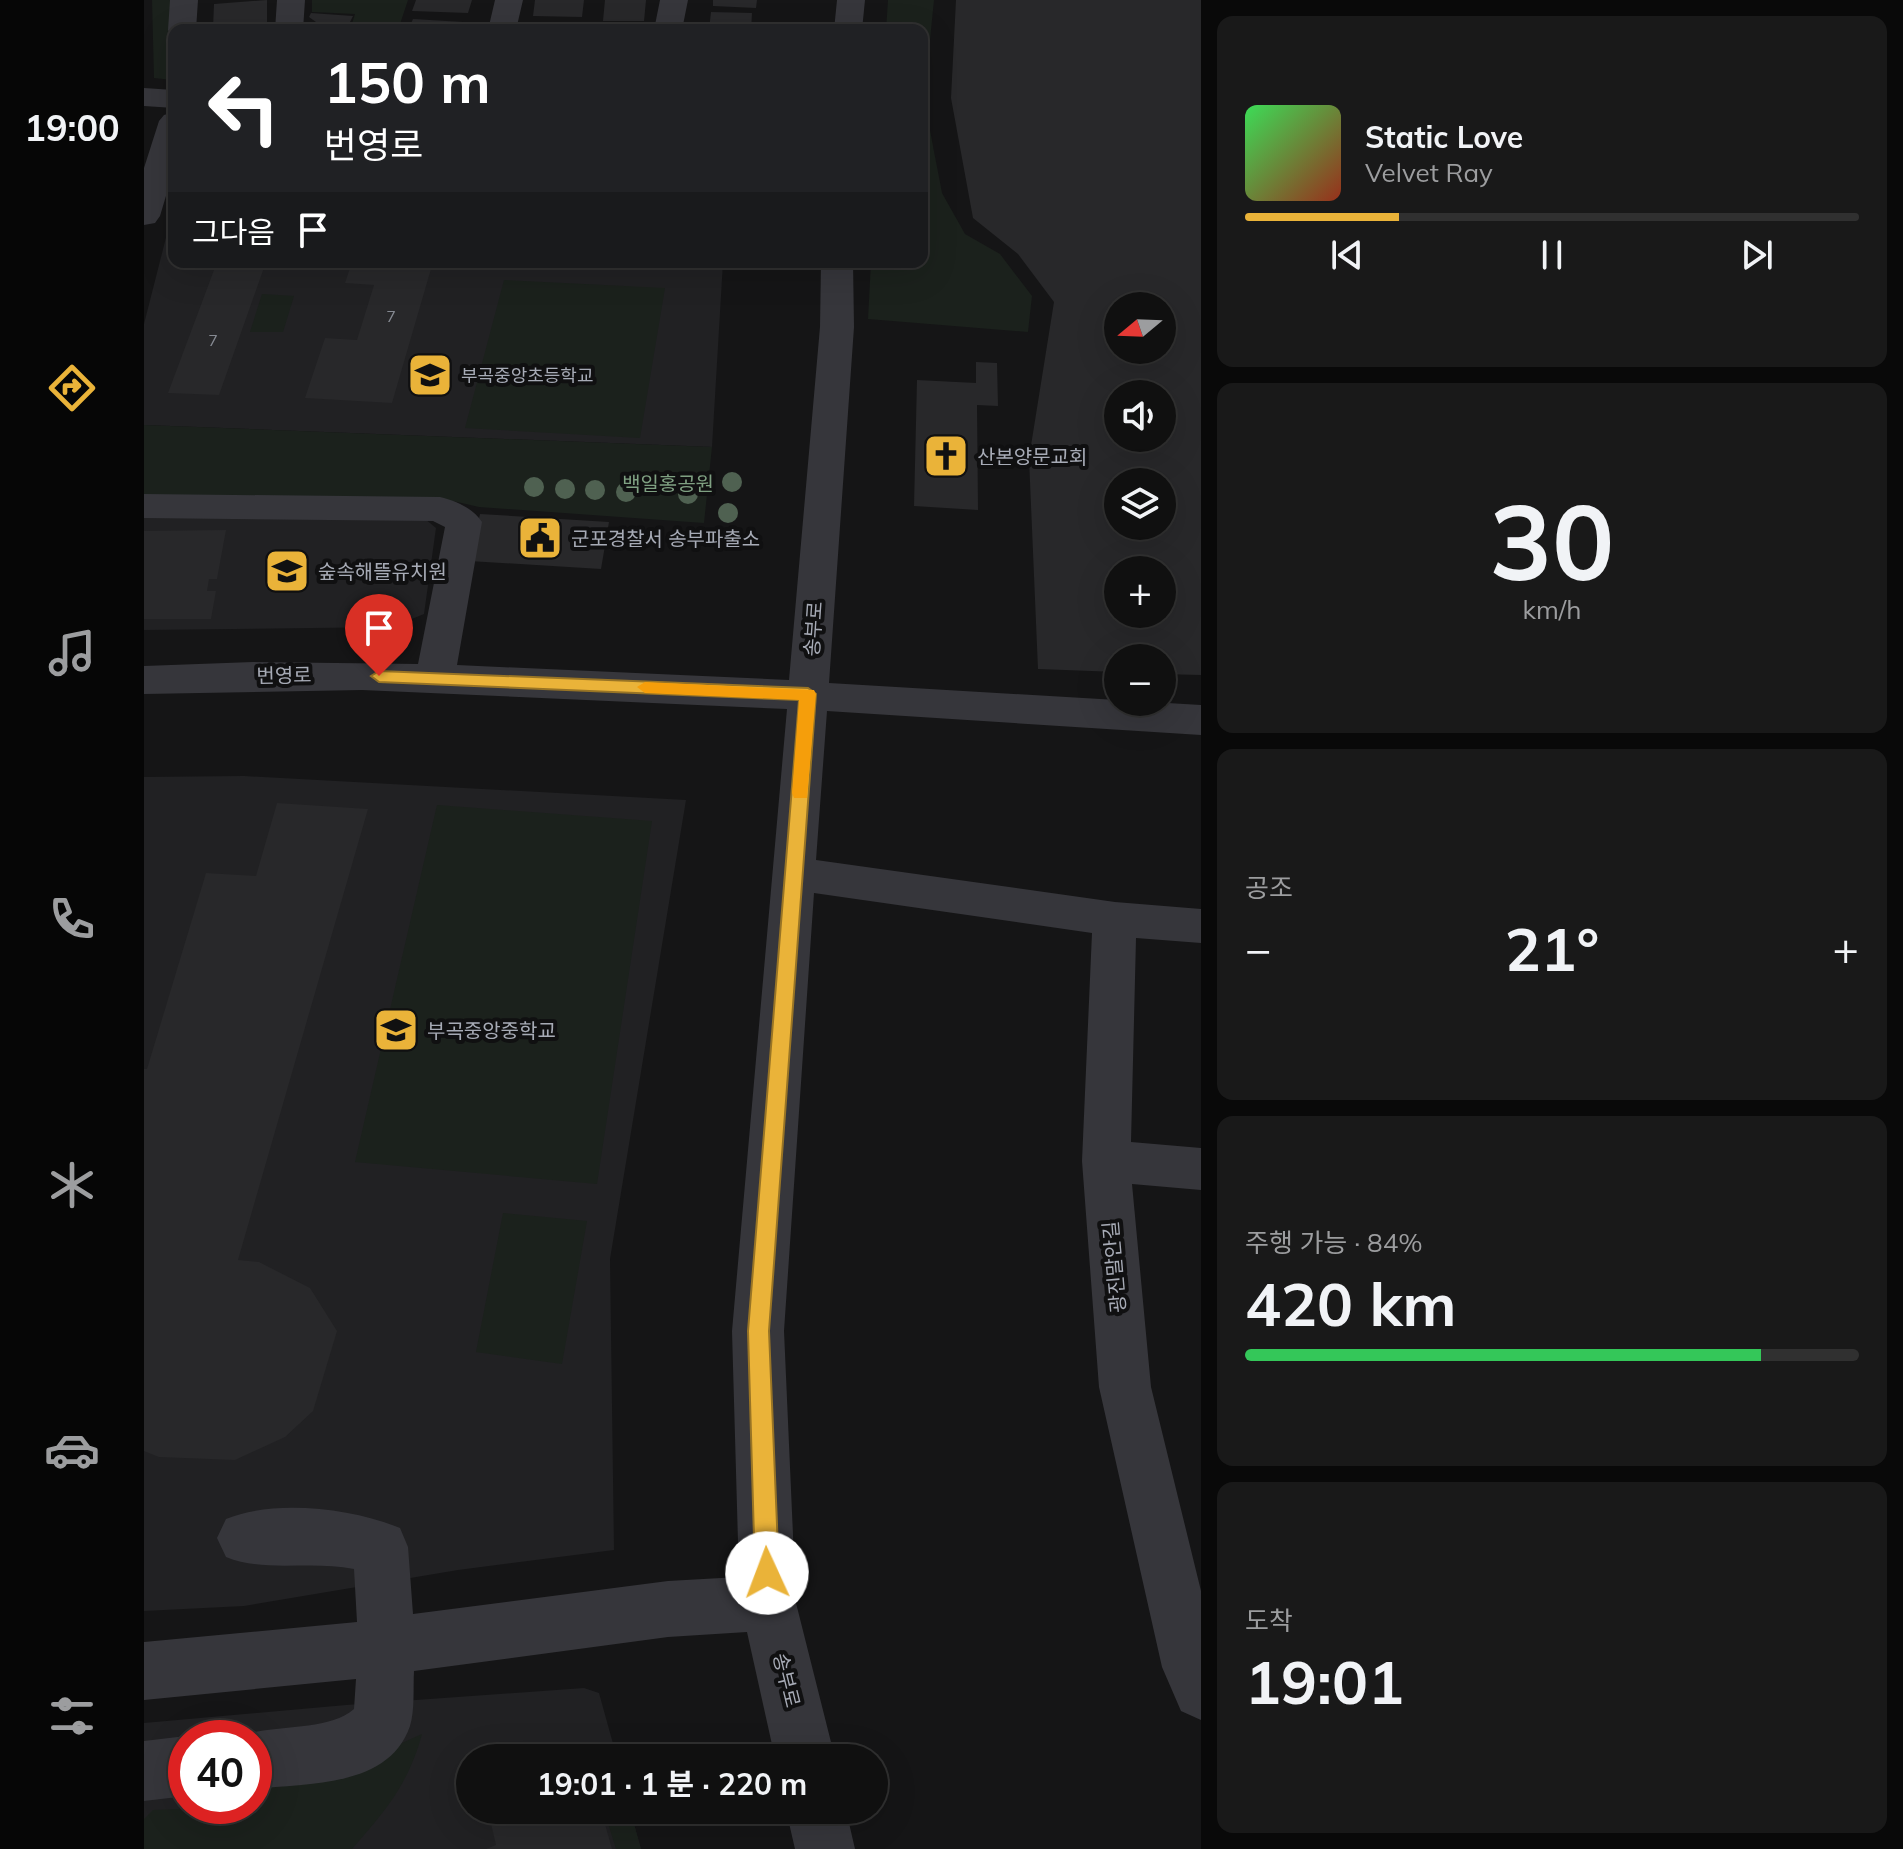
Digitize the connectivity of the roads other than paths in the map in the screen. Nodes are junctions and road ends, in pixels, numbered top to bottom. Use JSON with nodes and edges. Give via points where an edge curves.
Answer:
{"nodes":[{"id":1,"x":184,"y":0,"type":"edge"},
{"id":2,"x":291,"y":0,"type":"edge"},
{"id":3,"x":509,"y":0,"type":"edge"},
{"id":4,"x":674,"y":0,"type":"edge"},
{"id":5,"x":851,"y":0,"type":"edge"},
{"id":6,"x":182,"y":24,"type":"edge"},
{"id":7,"x":289,"y":24,"type":"edge"},
{"id":8,"x":503,"y":24,"type":"edge"},
{"id":9,"x":669,"y":24,"type":"edge"},
{"id":10,"x":849,"y":24,"type":"edge"},
{"id":11,"x":144,"y":97,"type":"edge"},
{"id":12,"x":168,"y":99,"type":"edge"},
{"id":13,"x":168,"y":140,"type":"edge"},
{"id":14,"x":144,"y":216,"type":"edge"},
{"id":15,"x":837,"y":268,"type":"edge"},
{"id":16,"x":144,"y":506,"type":"edge"},
{"id":17,"x":435,"y":678,"type":"junction"},
{"id":18,"x":144,"y":680,"type":"edge"},
{"id":19,"x":808,"y":694,"type":"junction"},
{"id":20,"x":1201,"y":720,"type":"edge"},
{"id":21,"x":794,"y":874,"type":"junction"},
{"id":22,"x":1115,"y":919,"type":"junction"},
{"id":23,"x":1201,"y":926,"type":"edge"},
{"id":24,"x":1106,"y":1161,"type":"junction"},
{"id":25,"x":1201,"y":1169,"type":"edge"},
{"id":26,"x":245,"y":1538,"type":"dead end"},
{"id":27,"x":768,"y":1603,"type":"junction"},
{"id":28,"x":369,"y":1649,"type":"junction"},
{"id":29,"x":144,"y":1671,"type":"edge"},
{"id":30,"x":1201,"y":1691,"type":"edge"},
{"id":31,"x":802,"y":1744,"type":"edge"},
{"id":32,"x":272,"y":1757,"type":"edge"},
{"id":33,"x":168,"y":1768,"type":"edge"},
{"id":34,"x":144,"y":1771,"type":"edge"},
{"id":35,"x":819,"y":1824,"type":"edge"},
{"id":36,"x":825,"y":1849,"type":"edge"}],
"edges":[{"from":1,"to":6,"type":"street"},
{"from":2,"to":7,"type":"street"},
{"from":3,"to":8,"type":"street"},
{"from":4,"to":9,"type":"street"},
{"from":5,"to":10,"type":"street"},
{"from":11,"to":12,"type":"street"},
{"from":13,"to":14,"type":"street"},
{"from":15,"to":19,"type":"street","name":"송부로","via":[[837,327]]},
{"from":16,"to":17,"type":"street","via":[[440,509],[464,522]]},
{"from":17,"to":18,"type":"street","name":"번영로","via":[[323,674]]},
{"from":17,"to":19,"type":"street","name":"번영로"},
{"from":19,"to":20,"type":"street","name":"번영로"},
{"from":19,"to":21,"type":"street","name":"송부로"},
{"from":21,"to":22,"type":"street"},
{"from":21,"to":27,"type":"street","name":"송부로","via":[[758,1331]]},
{"from":22,"to":23,"type":"street"},
{"from":22,"to":24,"type":"street","name":"광진말안길"},
{"from":24,"to":25,"type":"street"},
{"from":24,"to":30,"type":"street","name":"광진말안길","via":[[1125,1387]]},
{"from":26,"to":28,"type":"street","via":[[328,1536],[380,1547]]},
{"from":27,"to":28,"type":"street","via":[[668,1609]]},
{"from":27,"to":31,"type":"street","name":"송부로"},
{"from":28,"to":29,"type":"street"},
{"from":28,"to":32,"type":"street","via":[[382,1723],[353,1748]]},
{"from":33,"to":34,"type":"street"},
{"from":35,"to":36,"type":"street"}]}
